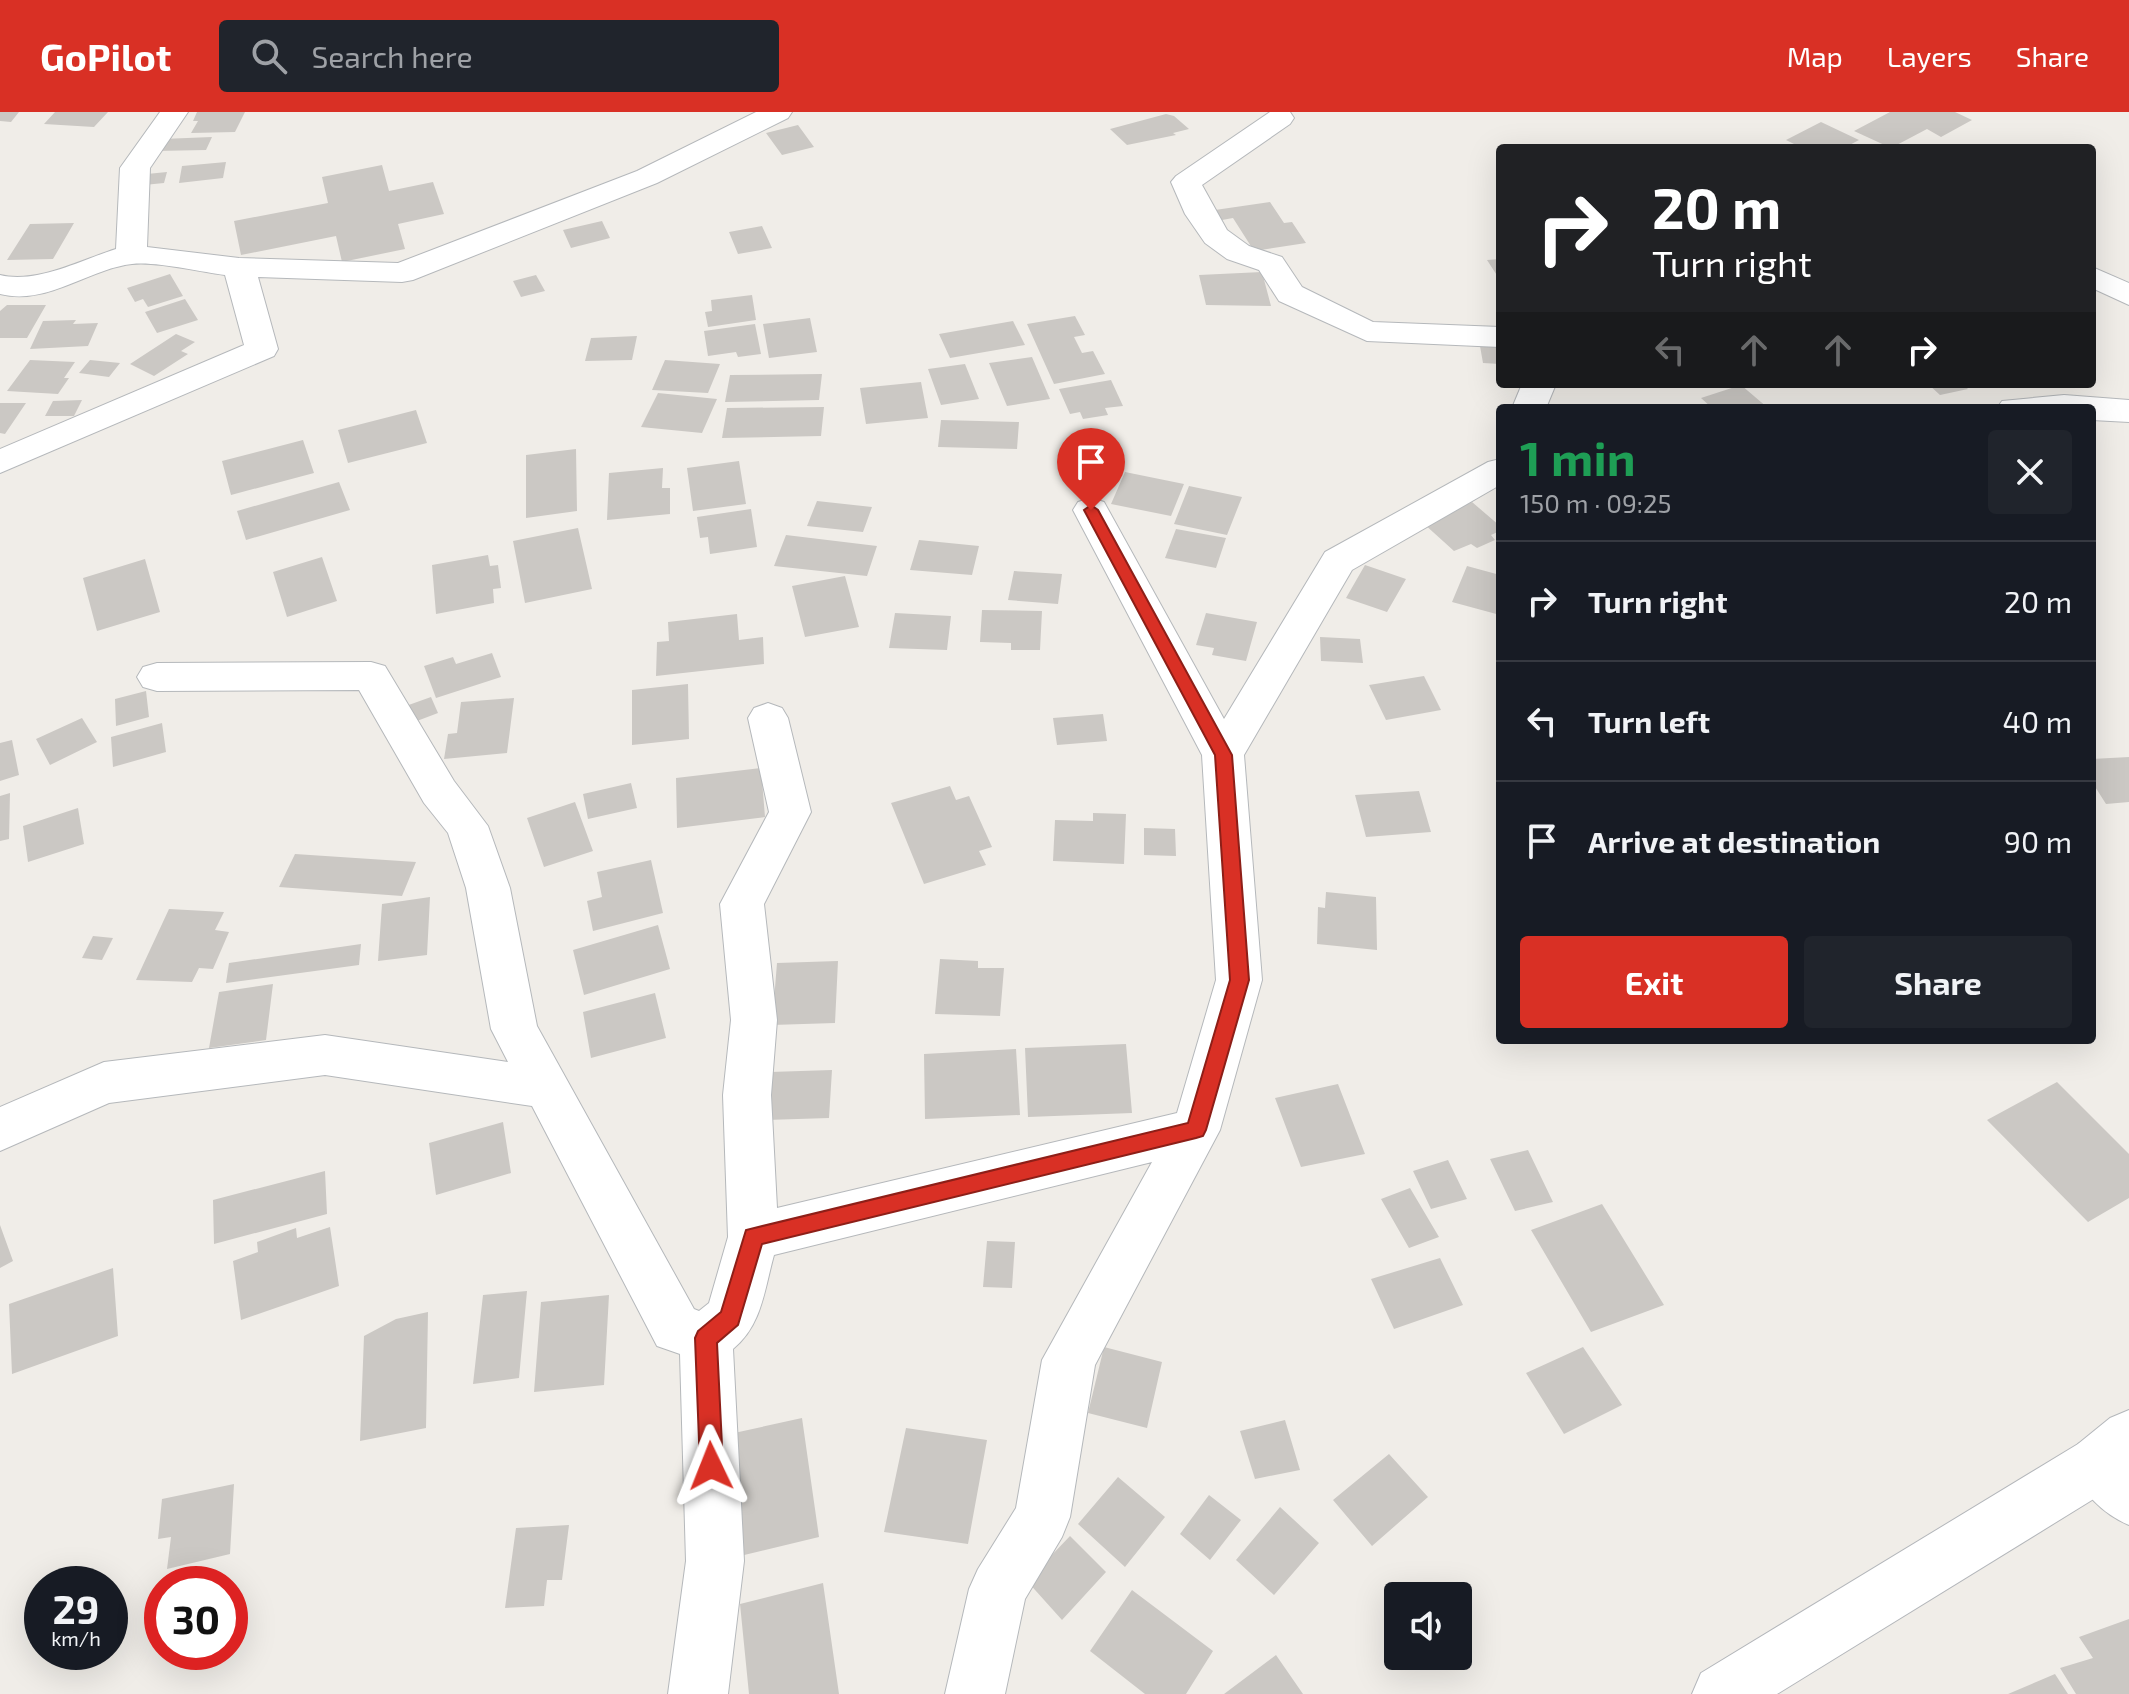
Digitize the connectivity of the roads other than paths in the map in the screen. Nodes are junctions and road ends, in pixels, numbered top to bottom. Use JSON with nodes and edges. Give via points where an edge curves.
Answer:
{"nodes":[{"id":1,"x":174,"y":112,"type":"edge"},
{"id":2,"x":778,"y":112,"type":"edge"},
{"id":3,"x":1280,"y":118,"type":"dead end"},
{"id":4,"x":131,"y":254,"type":"junction"},
{"id":5,"x":239,"y":267,"type":"junction"},
{"id":6,"x":2096,"y":278,"type":"edge"},
{"id":7,"x":0,"y":284,"type":"edge"},
{"id":8,"x":2129,"y":295,"type":"edge"},
{"id":9,"x":1496,"y":337,"type":"edge"},
{"id":10,"x":2096,"y":409,"type":"edge"},
{"id":11,"x":2129,"y":411,"type":"edge"},
{"id":12,"x":0,"y":462,"type":"edge"},
{"id":13,"x":1496,"y":472,"type":"edge"},
{"id":14,"x":1091,"y":510,"type":"dead end"},
{"id":15,"x":157,"y":677,"type":"dead end"},
{"id":16,"x":768,"y":718,"type":"dead end"},
{"id":17,"x":1223,"y":755,"type":"junction"},
{"id":18,"x":547,"y":1088,"type":"junction"},
{"id":19,"x":0,"y":1130,"type":"edge"},
{"id":20,"x":1196,"y":1130,"type":"junction"},
{"id":21,"x":753,"y":1237,"type":"junction"},
{"id":22,"x":706,"y":1338,"type":"junction"},
{"id":23,"x":2119,"y":1466,"type":"edge"},
{"id":24,"x":698,"y":1694,"type":"edge"},
{"id":25,"x":975,"y":1694,"type":"edge"},
{"id":26,"x":1722,"y":1694,"type":"edge"}],
"edges":[{"from":1,"to":4,"type":"street","via":[[135,168]]},
{"from":2,"to":5,"type":"street","via":[[647,177],[402,273]]},
{"from":3,"to":9,"type":"street","via":[[1186,182],[1203,223],[1239,256],[1271,264],[1290,294],[1367,331]]},
{"from":4,"to":5,"type":"street"},
{"from":4,"to":7,"type":"street","via":[[41,284]]},
{"from":5,"to":12,"type":"street","via":[[262,349]]},
{"from":6,"to":8,"type":"street"},
{"from":10,"to":11,"type":"street"},
{"from":13,"to":17,"type":"street","via":[[1338,561]]},
{"from":14,"to":17,"type":"street"},
{"from":15,"to":18,"type":"street","via":[[371,676],[439,792],[467,826],[488,888],[514,1029]]},
{"from":16,"to":21,"type":"street","via":[[790,812],[742,904],[754,1020],[747,1095]]},
{"from":17,"to":20,"type":"street","via":[[1239,980]]},
{"from":18,"to":19,"type":"street","via":[[325,1055],[104,1083]]},
{"from":18,"to":22,"type":"street","via":[[676,1328]]},
{"from":20,"to":21,"type":"street"},
{"from":20,"to":25,"type":"street","via":[[1069,1360],[1042,1517],[998,1589]]},
{"from":21,"to":22,"type":"street","via":[[731,1318]]},
{"from":22,"to":24,"type":"street","via":[[715,1561]]},
{"from":23,"to":26,"type":"street"}]}
